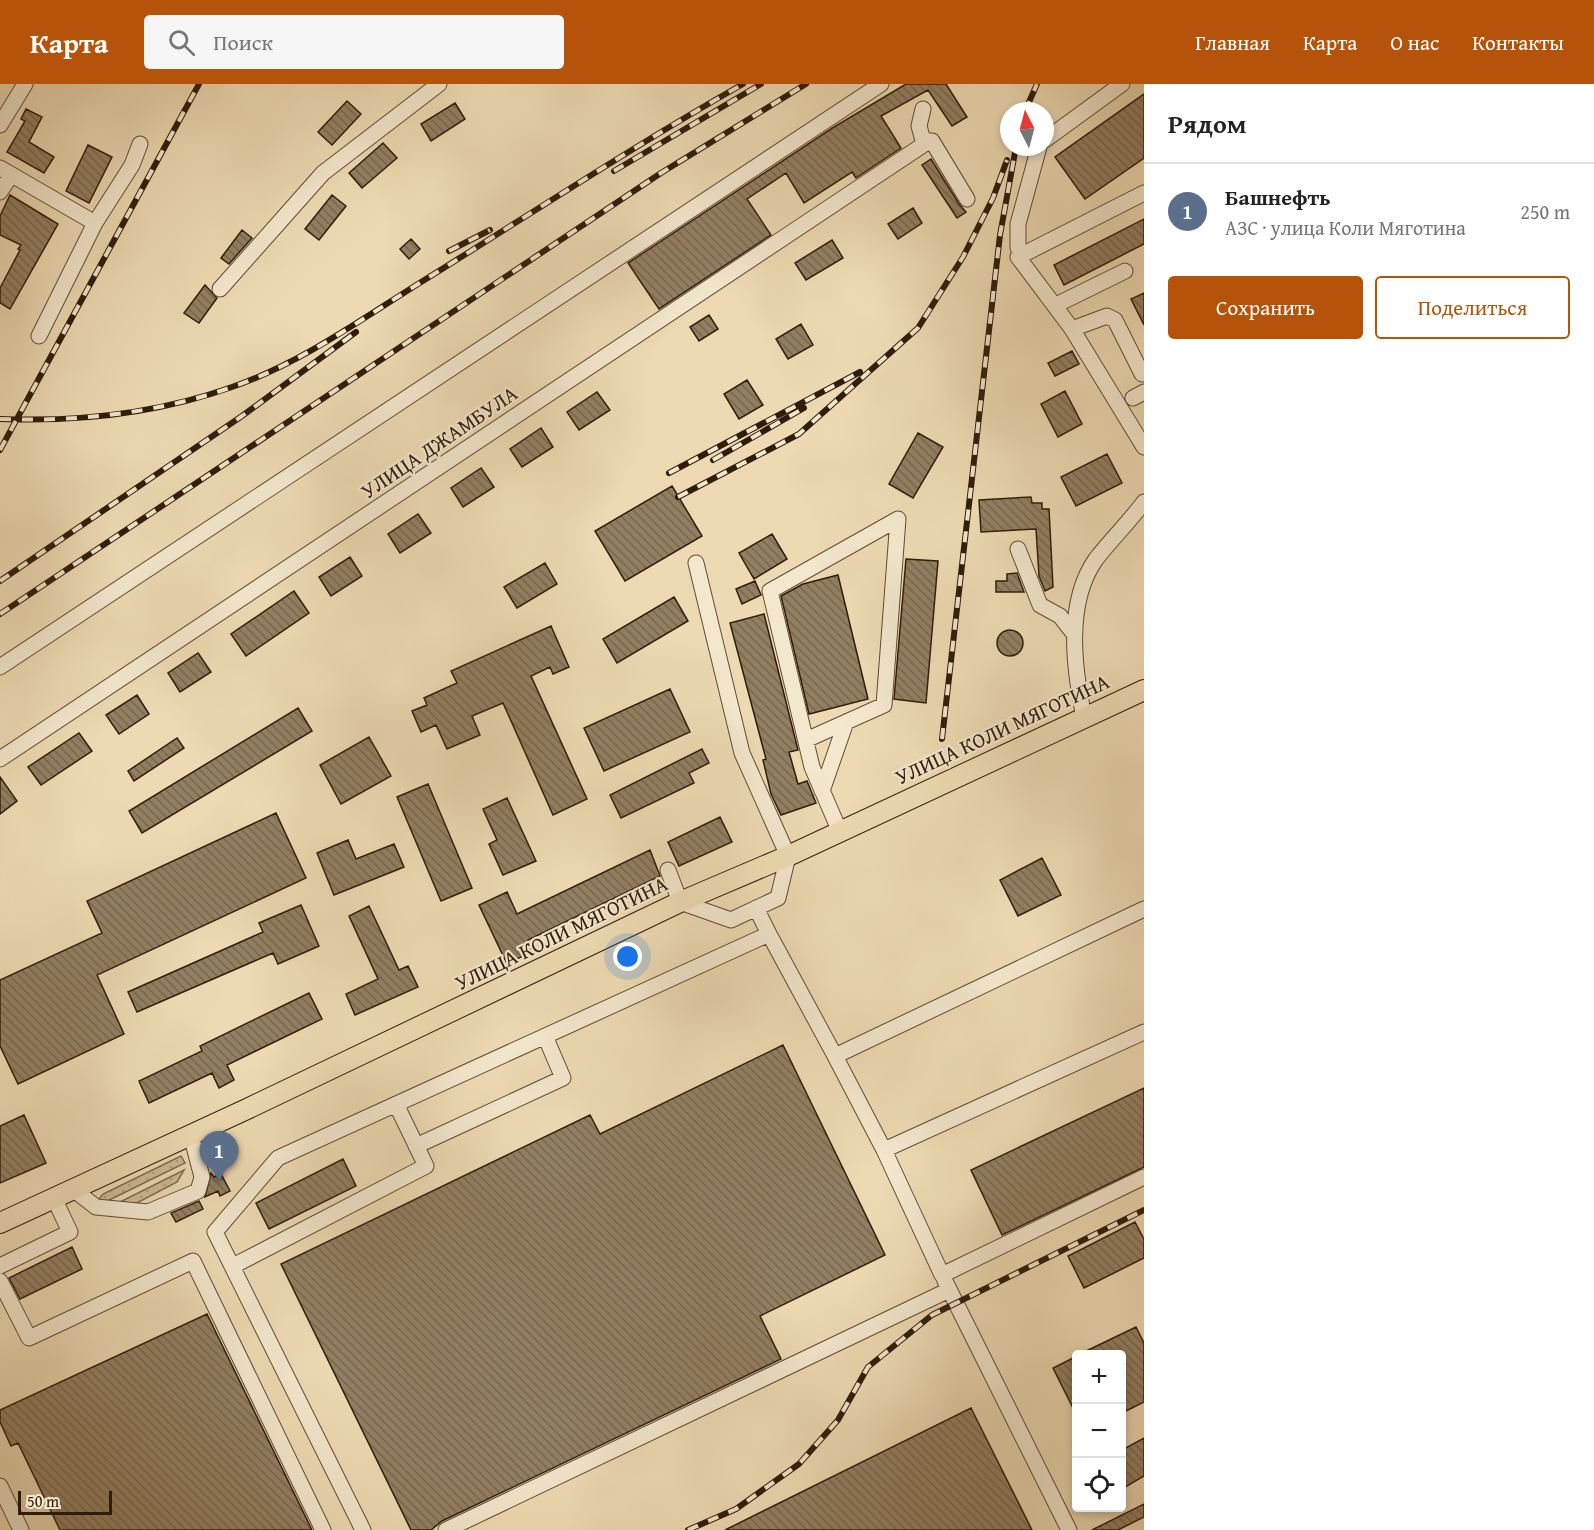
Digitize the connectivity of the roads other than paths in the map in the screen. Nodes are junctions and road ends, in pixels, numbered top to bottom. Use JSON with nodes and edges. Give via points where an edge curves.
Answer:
{"nodes":[{"id":1,"x":25,"y":84,"type":"edge"},
{"id":2,"x":439,"y":84,"type":"edge"},
{"id":3,"x":881,"y":84,"type":"edge"},
{"id":4,"x":1122,"y":84,"type":"edge"},
{"id":5,"x":923,"y":109,"type":"dead end"},
{"id":6,"x":0,"y":125,"type":"edge"},
{"id":7,"x":1054,"y":133,"type":"edge"},
{"id":8,"x":140,"y":144,"type":"dead end"},
{"id":9,"x":924,"y":144,"type":"junction"},
{"id":10,"x":1037,"y":156,"type":"edge"},
{"id":11,"x":6,"y":171,"type":"edge"},
{"id":12,"x":0,"y":192,"type":"edge"},
{"id":13,"x":1144,"y":193,"type":"edge"},
{"id":14,"x":967,"y":199,"type":"dead end"},
{"id":15,"x":95,"y":223,"type":"junction"},
{"id":16,"x":1018,"y":248,"type":"dead end"},
{"id":17,"x":1125,"y":270,"type":"dead end"},
{"id":18,"x":220,"y":289,"type":"dead end"},
{"id":19,"x":1056,"y":305,"type":"junction"},
{"id":20,"x":1072,"y":328,"type":"junction"},
{"id":21,"x":39,"y":336,"type":"dead end"},
{"id":22,"x":1142,"y":374,"type":"dead end"},
{"id":23,"x":1143,"y":444,"type":"edge"},
{"id":24,"x":1144,"y":502,"type":"edge"},
{"id":25,"x":1018,"y":549,"type":"dead end"},
{"id":26,"x":696,"y":563,"type":"dead end"},
{"id":27,"x":1074,"y":634,"type":"junction"},
{"id":28,"x":0,"y":667,"type":"edge"},
{"id":29,"x":1144,"y":690,"type":"edge"},
{"id":30,"x":1084,"y":717,"type":"junction"},
{"id":31,"x":846,"y":722,"type":"junction"},
{"id":32,"x":806,"y":740,"type":"junction"},
{"id":33,"x":0,"y":759,"type":"edge"},
{"id":34,"x":822,"y":791,"type":"junction"},
{"id":35,"x":840,"y":832,"type":"junction"},
{"id":36,"x":788,"y":856,"type":"junction"},
{"id":37,"x":668,"y":870,"type":"dead end"},
{"id":38,"x":680,"y":902,"type":"junction"},
{"id":39,"x":756,"y":908,"type":"junction"},
{"id":40,"x":1144,"y":909,"type":"edge"},
{"id":41,"x":769,"y":934,"type":"junction"},
{"id":42,"x":1144,"y":1032,"type":"edge"},
{"id":43,"x":545,"y":1036,"type":"junction"},
{"id":44,"x":835,"y":1056,"type":"junction"},
{"id":45,"x":396,"y":1104,"type":"junction"},
{"id":46,"x":191,"y":1135,"type":"junction"},
{"id":47,"x":416,"y":1146,"type":"junction"},
{"id":48,"x":884,"y":1150,"type":"junction"},
{"id":49,"x":1144,"y":1177,"type":"edge"},
{"id":50,"x":73,"y":1189,"type":"junction"},
{"id":51,"x":54,"y":1198,"type":"junction"},
{"id":52,"x":0,"y":1223,"type":"edge"},
{"id":53,"x":0,"y":1266,"type":"edge"},
{"id":54,"x":233,"y":1266,"type":"junction"},
{"id":55,"x":942,"y":1275,"type":"junction"},
{"id":56,"x":0,"y":1281,"type":"edge"},
{"id":57,"x":949,"y":1290,"type":"junction"},
{"id":58,"x":0,"y":1486,"type":"edge"},
{"id":59,"x":21,"y":1530,"type":"edge"},
{"id":60,"x":323,"y":1530,"type":"edge"},
{"id":61,"x":363,"y":1530,"type":"edge"},
{"id":62,"x":446,"y":1530,"type":"edge"},
{"id":63,"x":1070,"y":1530,"type":"edge"}],
"edges":[{"from":1,"to":6,"type":"street"},
{"from":2,"to":18,"type":"street","via":[[323,173]]},
{"from":3,"to":28,"type":"street"},
{"from":4,"to":7,"type":"street"},
{"from":5,"to":9,"type":"street","via":[[919,126]]},
{"from":8,"to":15,"type":"street","via":[[122,185]]},
{"from":9,"to":14,"type":"street","via":[[932,141]]},
{"from":9,"to":33,"type":"street","name":"УЛИЦА ДЖАМБУЛА"},
{"from":10,"to":16,"type":"street","via":[[1018,224]]},
{"from":11,"to":12,"type":"street"},
{"from":11,"to":15,"type":"street"},
{"from":13,"to":19,"type":"street","via":[[1018,257]]},
{"from":15,"to":21,"type":"street"},
{"from":17,"to":19,"type":"street"},
{"from":19,"to":20,"type":"street"},
{"from":20,"to":22,"type":"street","via":[[1107,316],[1115,320]]},
{"from":20,"to":23,"type":"street"},
{"from":24,"to":27,"type":"street","via":[[1096,560],[1082,592]]},
{"from":25,"to":27,"type":"street","via":[[1040,605],[1060,616]]},
{"from":26,"to":36,"type":"street","via":[[742,753]]},
{"from":27,"to":30,"type":"street","via":[[1076,677]]},
{"from":29,"to":30,"type":"main road","name":"УЛИЦА КОЛИ МЯГОТИНА"},
{"from":30,"to":35,"type":"main road","name":"УЛИЦА КОЛИ МЯГОТИНА"},
{"from":31,"to":32,"type":"street"},
{"from":31,"to":32,"type":"street","via":[[884,705],[898,519],[770,591]]},
{"from":31,"to":34,"type":"street"},
{"from":32,"to":34,"type":"street"},
{"from":34,"to":35,"type":"street"},
{"from":35,"to":36,"type":"main road","name":"УЛИЦА КОЛИ МЯГОТИНА"},
{"from":36,"to":38,"type":"main road","name":"УЛИЦА КОЛИ МЯГОТИНА"},
{"from":36,"to":39,"type":"street","via":[[778,898]]},
{"from":37,"to":38,"type":"street"},
{"from":38,"to":39,"type":"street","via":[[731,920]]},
{"from":38,"to":46,"type":"main road","name":"УЛИЦА КОЛИ МЯГОТИНА"},
{"from":39,"to":41,"type":"street"},
{"from":40,"to":44,"type":"street"},
{"from":41,"to":43,"type":"street"},
{"from":41,"to":44,"type":"street"},
{"from":42,"to":48,"type":"street"},
{"from":43,"to":45,"type":"street"},
{"from":43,"to":47,"type":"street","via":[[563,1078]]},
{"from":44,"to":48,"type":"street"},
{"from":45,"to":47,"type":"street"},
{"from":45,"to":54,"type":"street","via":[[278,1158],[214,1232]]},
{"from":46,"to":50,"type":"main road","name":"УЛИЦА КОЛИ МЯГОТИНА"},
{"from":46,"to":50,"type":"street","via":[[202,1177],[198,1191],[147,1212],[96,1208]]},
{"from":47,"to":54,"type":"street","via":[[426,1166]]},
{"from":48,"to":55,"type":"street"},
{"from":49,"to":55,"type":"street"},
{"from":50,"to":51,"type":"main road","name":"УЛИЦА КОЛИ МЯГОТИНА"},
{"from":51,"to":52,"type":"main road","name":"УЛИЦА КОЛИ МЯГОТИНА"},
{"from":51,"to":53,"type":"street","via":[[70,1232]]},
{"from":54,"to":61,"type":"street"},
{"from":55,"to":57,"type":"street"},
{"from":56,"to":60,"type":"street","via":[[28,1338],[193,1261]]},
{"from":57,"to":62,"type":"street"},
{"from":57,"to":63,"type":"street"},
{"from":58,"to":59,"type":"street"}]}
